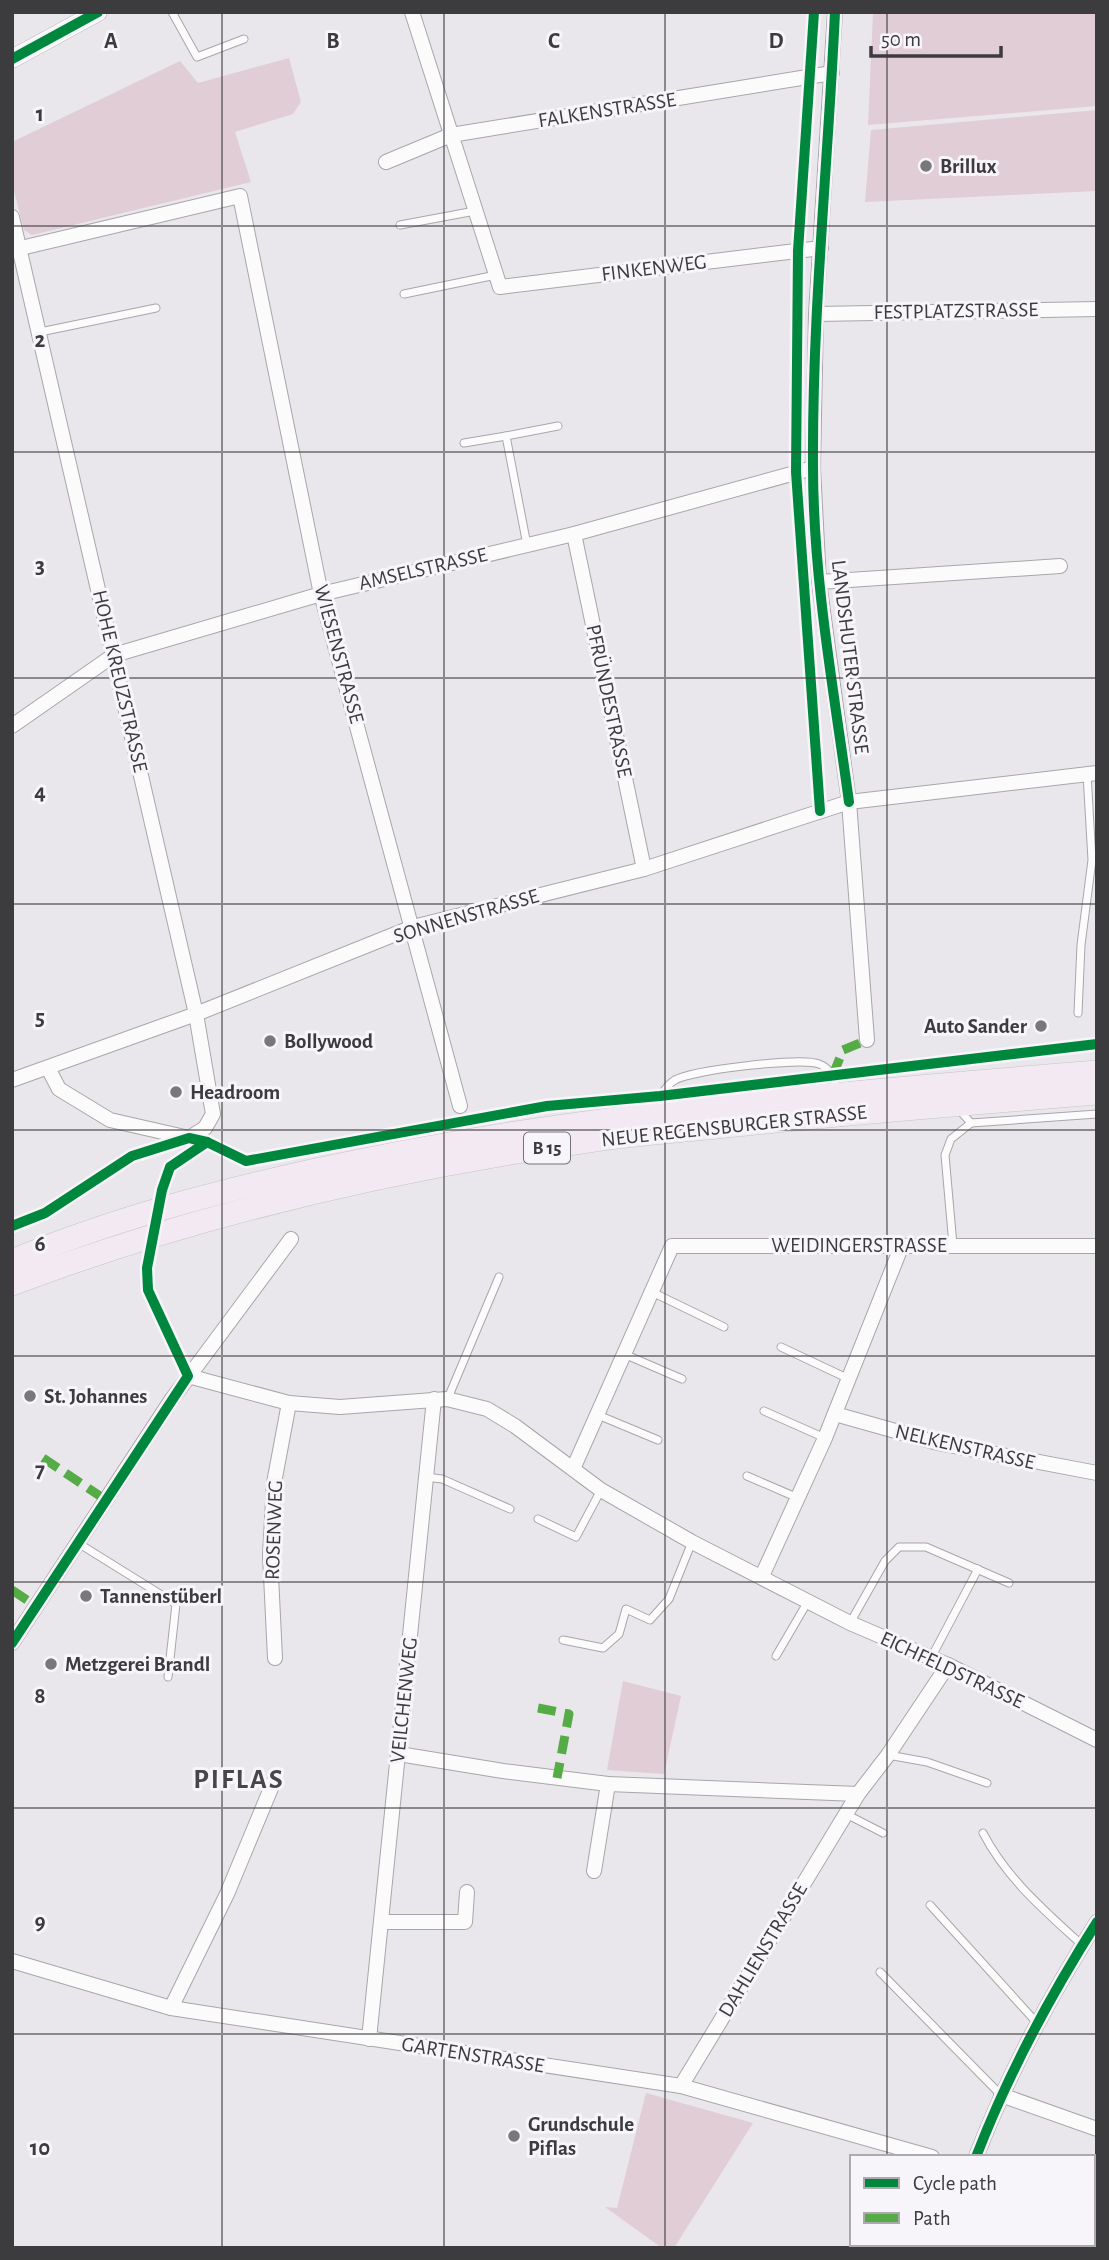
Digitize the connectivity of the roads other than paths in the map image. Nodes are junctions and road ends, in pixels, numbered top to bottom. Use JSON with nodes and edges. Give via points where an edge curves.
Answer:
{"nodes":[{"id":1,"x":98,"y":12,"type":"edge"},
{"id":2,"x":172,"y":12,"type":"edge"},
{"id":3,"x":412,"y":12,"type":"edge"},
{"id":4,"x":835,"y":12,"type":"edge"},
{"id":5,"x":244,"y":39,"type":"dead end"},
{"id":6,"x":12,"y":59,"type":"edge"},
{"id":7,"x":832,"y":74,"type":"junction"},
{"id":8,"x":451,"y":135,"type":"junction"},
{"id":9,"x":386,"y":162,"type":"dead end"},
{"id":10,"x":475,"y":211,"type":"junction"},
{"id":11,"x":12,"y":217,"type":"edge"},
{"id":12,"x":400,"y":225,"type":"dead end"},
{"id":13,"x":21,"y":248,"type":"junction"},
{"id":14,"x":821,"y":248,"type":"junction"},
{"id":15,"x":496,"y":275,"type":"junction"},
{"id":16,"x":404,"y":294,"type":"dead end"},
{"id":17,"x":156,"y":308,"type":"dead end"},
{"id":18,"x":1097,"y":309,"type":"edge"},
{"id":19,"x":816,"y":314,"type":"junction"},
{"id":20,"x":40,"y":332,"type":"junction"},
{"id":21,"x":558,"y":426,"type":"dead end"},
{"id":22,"x":506,"y":436,"type":"junction"},
{"id":23,"x":464,"y":443,"type":"dead end"},
{"id":24,"x":813,"y":468,"type":"junction"},
{"id":25,"x":573,"y":534,"type":"junction"},
{"id":26,"x":527,"y":545,"type":"junction"},
{"id":27,"x":1060,"y":566,"type":"dead end"},
{"id":28,"x":819,"y":582,"type":"junction"},
{"id":29,"x":321,"y":594,"type":"junction"},
{"id":30,"x":114,"y":655,"type":"junction"},
{"id":31,"x":12,"y":726,"type":"edge"},
{"id":32,"x":1092,"y":774,"type":"edge"},
{"id":33,"x":849,"y":802,"type":"junction"},
{"id":34,"x":644,"y":869,"type":"junction"},
{"id":35,"x":413,"y":927,"type":"junction"},
{"id":36,"x":1079,"y":1013,"type":"dead end"},
{"id":37,"x":196,"y":1014,"type":"junction"},
{"id":38,"x":867,"y":1040,"type":"dead end"},
{"id":39,"x":48,"y":1068,"type":"junction"},
{"id":40,"x":1097,"y":1072,"type":"edge"},
{"id":41,"x":13,"y":1077,"type":"edge"},
{"id":42,"x":1097,"y":1093,"type":"edge"},
{"id":43,"x":837,"y":1094,"type":"junction"},
{"id":44,"x":954,"y":1105,"type":"junction"},
{"id":45,"x":460,"y":1106,"type":"dead end"},
{"id":46,"x":661,"y":1112,"type":"junction"},
{"id":47,"x":1097,"y":1114,"type":"edge"},
{"id":48,"x":971,"y":1123,"type":"junction"},
{"id":49,"x":291,"y":1239,"type":"dead end"},
{"id":50,"x":902,"y":1245,"type":"junction"},
{"id":51,"x":953,"y":1245,"type":"junction"},
{"id":52,"x":1097,"y":1246,"type":"edge"},
{"id":53,"x":12,"y":1261,"type":"edge"},
{"id":54,"x":499,"y":1276,"type":"dead end"},
{"id":55,"x":12,"y":1284,"type":"edge"},
{"id":56,"x":651,"y":1292,"type":"junction"},
{"id":57,"x":723,"y":1327,"type":"dead end"},
{"id":58,"x":781,"y":1347,"type":"dead end"},
{"id":59,"x":624,"y":1354,"type":"junction"},
{"id":60,"x":188,"y":1377,"type":"junction"},
{"id":61,"x":682,"y":1379,"type":"dead end"},
{"id":62,"x":849,"y":1379,"type":"junction"},
{"id":63,"x":441,"y":1399,"type":"junction"},
{"id":64,"x":289,"y":1403,"type":"junction"},
{"id":65,"x":764,"y":1411,"type":"dead end"},
{"id":66,"x":835,"y":1414,"type":"junction"},
{"id":67,"x":598,"y":1415,"type":"junction"},
{"id":68,"x":825,"y":1438,"type":"junction"},
{"id":69,"x":658,"y":1440,"type":"dead end"},
{"id":70,"x":573,"y":1469,"type":"junction"},
{"id":71,"x":1097,"y":1473,"type":"edge"},
{"id":72,"x":747,"y":1476,"type":"dead end"},
{"id":73,"x":426,"y":1478,"type":"junction"},
{"id":74,"x":601,"y":1490,"type":"junction"},
{"id":75,"x":799,"y":1499,"type":"junction"},
{"id":76,"x":510,"y":1509,"type":"dead end"},
{"id":77,"x":538,"y":1519,"type":"dead end"},
{"id":78,"x":692,"y":1542,"type":"junction"},
{"id":79,"x":78,"y":1543,"type":"junction"},
{"id":80,"x":978,"y":1569,"type":"junction"},
{"id":81,"x":762,"y":1576,"type":"junction"},
{"id":82,"x":1009,"y":1583,"type":"dead end"},
{"id":83,"x":807,"y":1603,"type":"junction"},
{"id":84,"x":850,"y":1623,"type":"junction"},
{"id":85,"x":563,"y":1640,"type":"dead end"},
{"id":86,"x":12,"y":1643,"type":"edge"},
{"id":87,"x":776,"y":1656,"type":"dead end"},
{"id":88,"x":275,"y":1658,"type":"dead end"},
{"id":89,"x":931,"y":1658,"type":"junction"},
{"id":90,"x":948,"y":1665,"type":"junction"},
{"id":91,"x":168,"y":1677,"type":"dead end"},
{"id":92,"x":1097,"y":1740,"type":"edge"},
{"id":93,"x":399,"y":1754,"type":"junction"},
{"id":94,"x":888,"y":1755,"type":"junction"},
{"id":95,"x":274,"y":1781,"type":"dead end"},
{"id":96,"x":987,"y":1783,"type":"dead end"},
{"id":97,"x":608,"y":1784,"type":"junction"},
{"id":98,"x":858,"y":1794,"type":"junction"},
{"id":99,"x":845,"y":1814,"type":"junction"},
{"id":100,"x":883,"y":1832,"type":"dead end"},
{"id":101,"x":983,"y":1833,"type":"dead end"},
{"id":102,"x":594,"y":1871,"type":"dead end"},
{"id":103,"x":467,"y":1892,"type":"dead end"},
{"id":104,"x":930,"y":1905,"type":"dead end"},
{"id":105,"x":381,"y":1922,"type":"junction"},
{"id":106,"x":1097,"y":1922,"type":"edge"},
{"id":107,"x":1082,"y":1945,"type":"junction"},
{"id":108,"x":12,"y":1962,"type":"edge"},
{"id":109,"x":880,"y":1972,"type":"dead end"},
{"id":110,"x":171,"y":2008,"type":"junction"},
{"id":111,"x":1037,"y":2023,"type":"junction"},
{"id":112,"x":369,"y":2039,"type":"junction"},
{"id":113,"x":681,"y":2086,"type":"junction"},
{"id":114,"x":1001,"y":2095,"type":"junction"},
{"id":115,"x":1097,"y":2129,"type":"edge"},
{"id":116,"x":925,"y":2155,"type":"edge"},
{"id":117,"x":977,"y":2155,"type":"edge"}],
"edges":[{"from":1,"to":6,"type":"street"},
{"from":2,"to":5,"type":"lane","via":[[197,57]]},
{"from":3,"to":8,"type":"street"},
{"from":4,"to":7,"type":"street","name":"LANDSHUTER STRASSE"},
{"from":7,"to":8,"type":"street","name":"FALKENSTRASSE"},
{"from":7,"to":14,"type":"street","name":"LANDSHUTER STRASSE"},
{"from":8,"to":9,"type":"street","name":"FALKENSTRASSE"},
{"from":8,"to":10,"type":"street"},
{"from":10,"to":12,"type":"lane"},
{"from":10,"to":15,"type":"street"},
{"from":11,"to":13,"type":"street","name":"HOHE KREUZSTRASSE"},
{"from":13,"to":20,"type":"street","name":"HOHE KREUZSTRASSE"},
{"from":13,"to":29,"type":"street","name":"WIESENSTRASSE","via":[[240,195]]},
{"from":14,"to":15,"type":"street","name":"FINKENWEG","via":[[500,287]]},
{"from":14,"to":19,"type":"street","name":"LANDSHUTER STRASSE"},
{"from":15,"to":16,"type":"lane"},
{"from":17,"to":20,"type":"lane"},
{"from":18,"to":19,"type":"street","name":"FESTPLATZSTRASSE"},
{"from":19,"to":24,"type":"street","name":"LANDSHUTER STRASSE"},
{"from":20,"to":30,"type":"street","name":"HOHE KREUZSTRASSE"},
{"from":21,"to":22,"type":"lane"},
{"from":22,"to":23,"type":"lane"},
{"from":22,"to":26,"type":"lane"},
{"from":24,"to":25,"type":"street","name":"AMSELSTRASSE"},
{"from":24,"to":28,"type":"street","name":"LANDSHUTER STRASSE"},
{"from":25,"to":26,"type":"street","name":"AMSELSTRASSE"},
{"from":25,"to":34,"type":"street","name":"PFRÜNDESTRASSE"},
{"from":26,"to":29,"type":"street","name":"AMSELSTRASSE"},
{"from":27,"to":28,"type":"street","name":"LANDSHUTER STRASSE"},
{"from":28,"to":33,"type":"street","name":"LANDSHUTER STRASSE"},
{"from":29,"to":30,"type":"street","name":"AMSELSTRASSE"},
{"from":29,"to":35,"type":"street","name":"WIESENSTRASSE"},
{"from":30,"to":31,"type":"street","name":"AMSELSTRASSE"},
{"from":30,"to":37,"type":"street","name":"HOHE KREUZSTRASSE"},
{"from":32,"to":33,"type":"street","name":"SONNENSTRASSE"},
{"from":32,"to":36,"type":"lane","via":[[1092,860],[1081,945]]},
{"from":33,"to":34,"type":"street","name":"SONNENSTRASSE"},
{"from":33,"to":38,"type":"street","name":"LANDSHUTER STRASSE"},
{"from":34,"to":35,"type":"street","name":"SONNENSTRASSE"},
{"from":35,"to":37,"type":"street","name":"SONNENSTRASSE"},
{"from":35,"to":45,"type":"street","name":"WIESENSTRASSE"},
{"from":37,"to":39,"type":"street","name":"SONNENSTRASSE"},
{"from":37,"to":39,"type":"street","name":"HOHE KREUZSTRASSE","via":[[213,1114],[205,1128],[189,1138],[110,1120],[60,1089]]},
{"from":39,"to":41,"type":"street","name":"SONNENSTRASSE"},
{"from":40,"to":43,"type":"highway","name":"NEUE REGENSBURGER STRASSE","number":"B 15"},
{"from":42,"to":44,"type":"highway","name":"NEUE REGENSBURGER STRASSE","number":"B 15"},
{"from":43,"to":46,"type":"highway","name":"NEUE REGENSBURGER STRASSE","number":"B 15"},
{"from":43,"to":46,"type":"lane","via":[[833,1075],[820,1064],[716,1069],[674,1080],[660,1096]]},
{"from":44,"to":48,"type":"lane"},
{"from":44,"to":55,"type":"highway","name":"NEUE REGENSBURGER STRASSE","number":"B 15","via":[[590,1140],[442,1165],[299,1195],[191,1224],[107,1248]]},
{"from":46,"to":53,"type":"highway","name":"NEUE REGENSBURGER STRASSE","number":"B 15","via":[[446,1143],[303,1172],[144,1215]]},
{"from":47,"to":48,"type":"lane"},
{"from":48,"to":51,"type":"lane","via":[[951,1139],[945,1155]]},
{"from":49,"to":60,"type":"street"},
{"from":50,"to":51,"type":"street","name":"WEIDINGERSTRASSE"},
{"from":50,"to":56,"type":"street","name":"WEIDINGERSTRASSE","via":[[672,1246]]},
{"from":50,"to":62,"type":"street"},
{"from":51,"to":52,"type":"street","name":"WEIDINGERSTRASSE"},
{"from":54,"to":63,"type":"lane"},
{"from":56,"to":57,"type":"lane"},
{"from":56,"to":59,"type":"street","name":"WEIDINGERSTRASSE"},
{"from":58,"to":62,"type":"lane"},
{"from":59,"to":61,"type":"lane"},
{"from":59,"to":67,"type":"street","name":"WEIDINGERSTRASSE"},
{"from":60,"to":64,"type":"street","name":"EICHFELDSTRASSE"},
{"from":60,"to":79,"type":"street"},
{"from":62,"to":66,"type":"street"},
{"from":63,"to":64,"type":"street","name":"EICHFELDSTRASSE","via":[[340,1407]]},
{"from":63,"to":70,"type":"street","name":"EICHFELDSTRASSE","via":[[487,1409]]},
{"from":63,"to":73,"type":"street","name":"VEILCHENWEG"},
{"from":64,"to":88,"type":"street","name":"ROSENWEG","via":[[274,1483],[270,1555]]},
{"from":65,"to":68,"type":"lane"},
{"from":66,"to":68,"type":"street"},
{"from":66,"to":71,"type":"street","name":"NELKENSTRASSE","via":[[938,1443]]},
{"from":67,"to":69,"type":"lane"},
{"from":67,"to":70,"type":"street","name":"WEIDINGERSTRASSE"},
{"from":68,"to":75,"type":"street"},
{"from":70,"to":74,"type":"street","name":"EICHFELDSTRASSE"},
{"from":72,"to":75,"type":"lane"},
{"from":73,"to":76,"type":"lane","via":[[442,1479]]},
{"from":73,"to":93,"type":"street","name":"VEILCHENWEG"},
{"from":74,"to":77,"type":"lane","via":[[576,1537]]},
{"from":74,"to":78,"type":"street","name":"EICHFELDSTRASSE"},
{"from":75,"to":81,"type":"street"},
{"from":78,"to":81,"type":"street","name":"EICHFELDSTRASSE"},
{"from":78,"to":85,"type":"lane","via":[[669,1599],[650,1620],[626,1609],[619,1634],[603,1648]]},
{"from":79,"to":86,"type":"street"},
{"from":79,"to":91,"type":"lane","via":[[176,1604]]},
{"from":80,"to":82,"type":"lane"},
{"from":80,"to":84,"type":"lane","via":[[926,1547],[898,1546]]},
{"from":80,"to":89,"type":"lane"},
{"from":81,"to":83,"type":"street","name":"EICHFELDSTRASSE"},
{"from":83,"to":84,"type":"street","name":"EICHFELDSTRASSE"},
{"from":83,"to":87,"type":"lane"},
{"from":84,"to":89,"type":"street","name":"EICHFELDSTRASSE"},
{"from":89,"to":90,"type":"street","name":"EICHFELDSTRASSE"},
{"from":90,"to":92,"type":"street","name":"EICHFELDSTRASSE"},
{"from":90,"to":94,"type":"street","name":"DAHLIENSTRASSE"},
{"from":93,"to":97,"type":"street"},
{"from":93,"to":105,"type":"street","name":"VEILCHENWEG"},
{"from":94,"to":96,"type":"lane","via":[[927,1762]]},
{"from":94,"to":98,"type":"street","name":"DAHLIENSTRASSE"},
{"from":95,"to":110,"type":"street","via":[[227,1894]]},
{"from":97,"to":98,"type":"street"},
{"from":97,"to":102,"type":"street"},
{"from":98,"to":99,"type":"street","name":"DAHLIENSTRASSE"},
{"from":99,"to":100,"type":"lane"},
{"from":99,"to":113,"type":"street","name":"DAHLIENSTRASSE"},
{"from":101,"to":107,"type":"lane","via":[[1022,1890]]},
{"from":103,"to":105,"type":"street","via":[[465,1922]]},
{"from":104,"to":111,"type":"lane"},
{"from":105,"to":112,"type":"street","name":"VEILCHENWEG"},
{"from":106,"to":107,"type":"street"},
{"from":107,"to":111,"type":"street"},
{"from":108,"to":110,"type":"street","name":"GARTENSTRASSE"},
{"from":109,"to":114,"type":"lane"},
{"from":110,"to":112,"type":"street","name":"GARTENSTRASSE"},
{"from":111,"to":114,"type":"street"},
{"from":112,"to":113,"type":"street","name":"GARTENSTRASSE"},
{"from":113,"to":116,"type":"street","name":"GARTENSTRASSE"},
{"from":114,"to":115,"type":"street"},
{"from":114,"to":117,"type":"street"}]}
